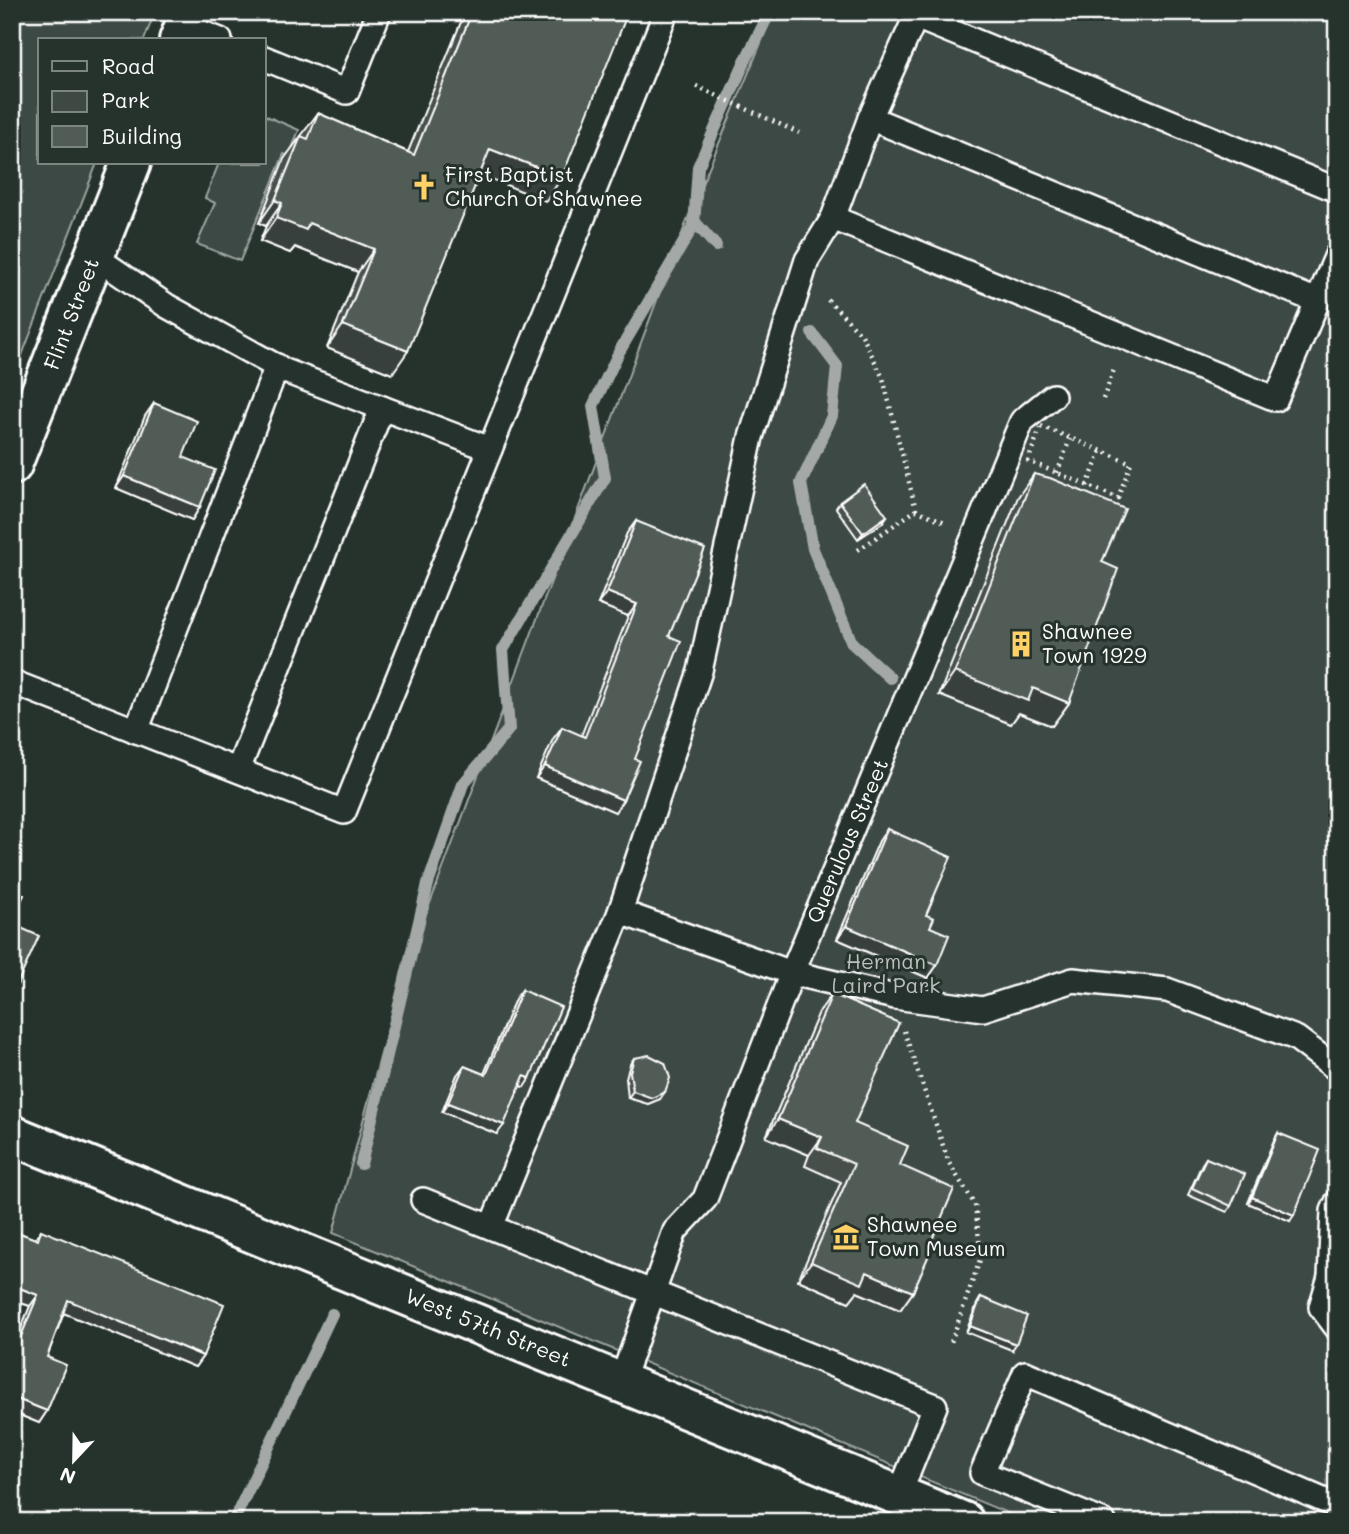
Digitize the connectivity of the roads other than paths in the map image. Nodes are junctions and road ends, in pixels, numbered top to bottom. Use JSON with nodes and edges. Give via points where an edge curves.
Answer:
{"nodes":[{"id":1,"x":379,"y":12,"type":"edge"},
{"id":2,"x":666,"y":12,"type":"edge"},
{"id":3,"x":917,"y":15,"type":"edge"},
{"id":4,"x":185,"y":26,"type":"edge"},
{"id":5,"x":215,"y":38,"type":"edge"},
{"id":6,"x":266,"y":59,"type":"edge"},
{"id":7,"x":870,"y":118,"type":"junction"},
{"id":8,"x":131,"y":164,"type":"edge"},
{"id":9,"x":1337,"y":190,"type":"edge"},
{"id":10,"x":833,"y":218,"type":"junction"},
{"id":11,"x":1337,"y":255,"type":"edge"},
{"id":12,"x":94,"y":256,"type":"junction"},
{"id":13,"x":1317,"y":301,"type":"junction"},
{"id":14,"x":276,"y":366,"type":"junction"},
{"id":15,"x":1053,"y":396,"type":"dead end"},
{"id":16,"x":382,"y":408,"type":"junction"},
{"id":17,"x":490,"y":449,"type":"junction"},
{"id":18,"x":12,"y":465,"type":"edge"},
{"id":19,"x":12,"y":682,"type":"edge"},
{"id":20,"x":136,"y":731,"type":"junction"},
{"id":21,"x":238,"y":770,"type":"junction"},
{"id":22,"x":620,"y":912,"type":"junction"},
{"id":23,"x":792,"y":973,"type":"junction"},
{"id":24,"x":1337,"y":1069,"type":"edge"},
{"id":25,"x":12,"y":1135,"type":"edge"},
{"id":26,"x":424,"y":1200,"type":"dead end"},
{"id":27,"x":1337,"y":1202,"type":"edge"},
{"id":28,"x":491,"y":1227,"type":"junction"},
{"id":29,"x":1333,"y":1279,"type":"edge"},
{"id":30,"x":653,"y":1292,"type":"junction"},
{"id":31,"x":1337,"y":1328,"type":"edge"},
{"id":32,"x":621,"y":1382,"type":"junction"},
{"id":33,"x":899,"y":1495,"type":"junction"},
{"id":34,"x":1337,"y":1506,"type":"edge"},
{"id":35,"x":964,"y":1522,"type":"edge"},
{"id":36,"x":1104,"y":1522,"type":"edge"}],
"edges":[{"from":1,"to":6,"type":"lane","via":[[347,92]]},
{"from":2,"to":17,"type":"lane"},
{"from":3,"to":7,"type":"lane"},
{"from":3,"to":9,"type":"lane"},
{"from":4,"to":5,"type":"lane"},
{"from":7,"to":10,"type":"lane"},
{"from":7,"to":13,"type":"lane"},
{"from":8,"to":12,"type":"street","name":"Flint Street"},
{"from":10,"to":13,"type":"lane","via":[[1276,399]]},
{"from":10,"to":22,"type":"lane","via":[[807,260],[751,438],[700,671]]},
{"from":11,"to":13,"type":"lane"},
{"from":12,"to":14,"type":"lane","via":[[167,306]]},
{"from":12,"to":18,"type":"street","name":"Flint Street"},
{"from":14,"to":16,"type":"lane"},
{"from":14,"to":20,"type":"lane"},
{"from":15,"to":23,"type":"lane","name":"Querulous Street","via":[[1022,421]]},
{"from":16,"to":17,"type":"lane"},
{"from":16,"to":21,"type":"lane"},
{"from":17,"to":21,"type":"lane","via":[[344,812]]},
{"from":19,"to":20,"type":"lane"},
{"from":20,"to":21,"type":"lane"},
{"from":22,"to":23,"type":"lane"},
{"from":22,"to":28,"type":"lane"},
{"from":23,"to":24,"type":"lane","via":[[895,997],[983,1009],[1073,980],[1167,990],[1296,1038]]},
{"from":23,"to":30,"type":"lane","name":"Querulous Street","via":[[705,1199],[675,1231]]},
{"from":25,"to":32,"type":"street","name":"West 57th Street"},
{"from":26,"to":28,"type":"lane"},
{"from":27,"to":29,"type":"lane","via":[[1333,1211]]},
{"from":28,"to":30,"type":"lane"},
{"from":29,"to":31,"type":"lane","via":[[1321,1307]]},
{"from":30,"to":32,"type":"lane","name":"Querulous Street"},
{"from":30,"to":33,"type":"lane","via":[[935,1406]]},
{"from":32,"to":33,"type":"street","name":"West 57th Street"},
{"from":33,"to":35,"type":"street","name":"West 57th Street"},
{"from":34,"to":36,"type":"lane","via":[[1025,1373],[982,1473]]}]}
